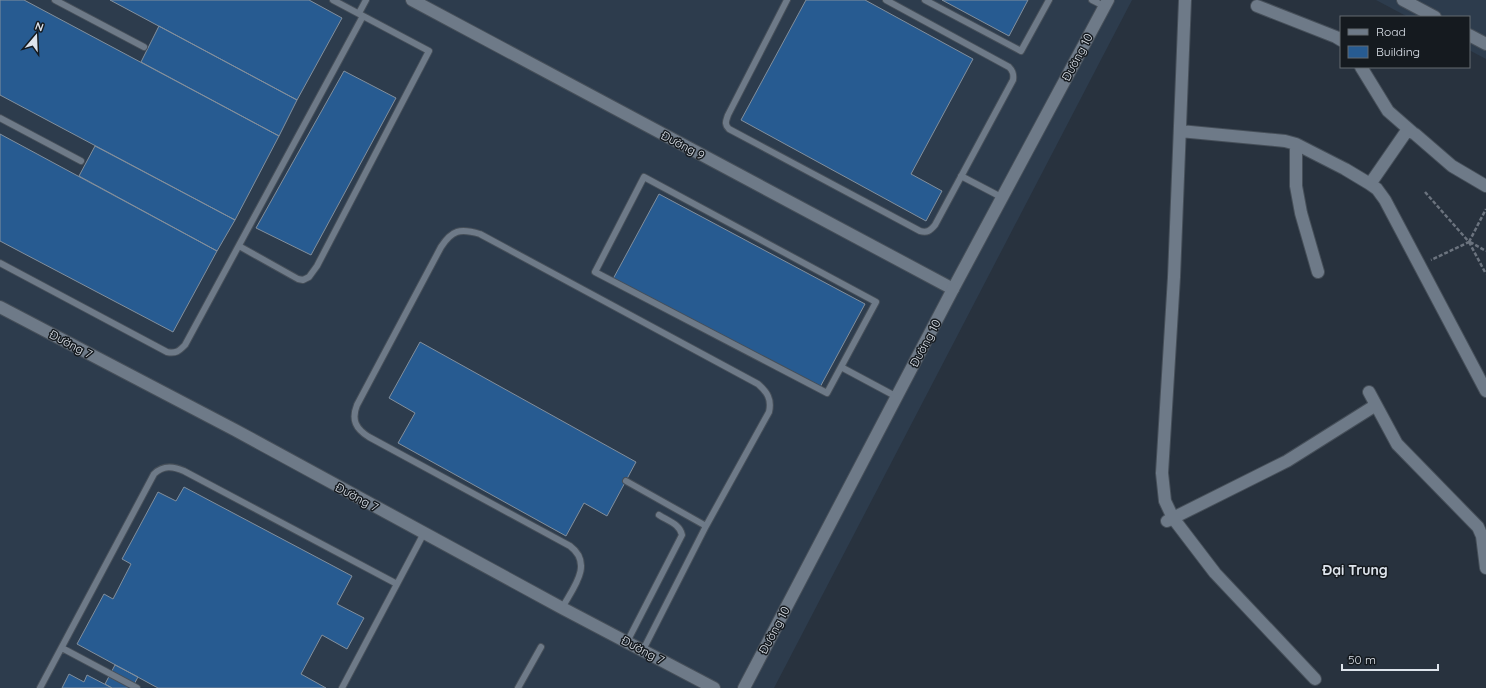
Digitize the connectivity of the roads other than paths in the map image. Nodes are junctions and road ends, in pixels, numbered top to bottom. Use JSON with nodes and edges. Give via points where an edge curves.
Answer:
{"nodes":[{"id":1,"x":55,"y":0,"type":"edge"},
{"id":2,"x":334,"y":0,"type":"edge"},
{"id":3,"x":366,"y":0,"type":"edge"},
{"id":4,"x":412,"y":0,"type":"edge"},
{"id":5,"x":787,"y":0,"type":"edge"},
{"id":6,"x":886,"y":0,"type":"edge"},
{"id":7,"x":925,"y":0,"type":"edge"},
{"id":8,"x":1049,"y":0,"type":"edge"},
{"id":9,"x":1092,"y":0,"type":"edge"},
{"id":10,"x":1185,"y":0,"type":"edge"},
{"id":11,"x":1403,"y":0,"type":"edge"},
{"id":12,"x":1106,"y":3,"type":"edge"},
{"id":13,"x":1257,"y":6,"type":"dead end"},
{"id":14,"x":361,"y":15,"type":"junction"},
{"id":15,"x":1433,"y":16,"type":"edge"},
{"id":16,"x":1470,"y":36,"type":"edge"},
{"id":17,"x":1340,"y":39,"type":"edge"},
{"id":18,"x":1486,"y":44,"type":"edge"},
{"id":19,"x":144,"y":47,"type":"dead end"},
{"id":20,"x":1362,"y":68,"type":"edge"},
{"id":21,"x":0,"y":118,"type":"edge"},
{"id":22,"x":1180,"y":131,"type":"junction"},
{"id":23,"x":1412,"y":132,"type":"junction"},
{"id":24,"x":1296,"y":144,"type":"junction"},
{"id":25,"x":81,"y":161,"type":"dead end"},
{"id":26,"x":961,"y":176,"type":"junction"},
{"id":27,"x":1370,"y":184,"type":"junction"},
{"id":28,"x":1486,"y":186,"type":"edge"},
{"id":29,"x":1003,"y":198,"type":"junction"},
{"id":30,"x":239,"y":246,"type":"junction"},
{"id":31,"x":0,"y":263,"type":"edge"},
{"id":32,"x":1318,"y":272,"type":"dead end"},
{"id":33,"x":953,"y":289,"type":"junction"},
{"id":34,"x":0,"y":307,"type":"edge"},
{"id":35,"x":841,"y":367,"type":"junction"},
{"id":36,"x":1486,"y":391,"type":"edge"},
{"id":37,"x":1369,"y":392,"type":"dead end"},
{"id":38,"x":897,"y":397,"type":"junction"},
{"id":39,"x":1376,"y":405,"type":"junction"},
{"id":40,"x":626,"y":481,"type":"dead end"},
{"id":41,"x":659,"y":516,"type":"dead end"},
{"id":42,"x":1170,"y":519,"type":"junction"},
{"id":43,"x":706,"y":526,"type":"junction"},
{"id":44,"x":424,"y":533,"type":"junction"},
{"id":45,"x":1486,"y":568,"type":"edge"},
{"id":46,"x":397,"y":584,"type":"junction"},
{"id":47,"x":562,"y":608,"type":"junction"},
{"id":48,"x":627,"y":642,"type":"junction"},
{"id":49,"x":541,"y":647,"type":"dead end"},
{"id":50,"x":62,"y":648,"type":"junction"},
{"id":51,"x":643,"y":650,"type":"junction"},
{"id":52,"x":1315,"y":679,"type":"dead end"},
{"id":53,"x":40,"y":688,"type":"edge"},
{"id":54,"x":137,"y":688,"type":"edge"},
{"id":55,"x":342,"y":688,"type":"edge"},
{"id":56,"x":518,"y":688,"type":"edge"},
{"id":57,"x":714,"y":688,"type":"edge"},
{"id":58,"x":744,"y":688,"type":"edge"}],
"edges":[{"from":1,"to":19,"type":"lane"},
{"from":2,"to":14,"type":"lane"},
{"from":3,"to":14,"type":"lane"},
{"from":4,"to":33,"type":"street","name":"Đường 9"},
{"from":5,"to":26,"type":"lane","via":[[728,115],[725,122],[729,129],[920,231],[931,230],[935,225]]},
{"from":6,"to":26,"type":"lane","via":[[1012,70],[1013,80]]},
{"from":7,"to":8,"type":"lane","via":[[1021,51]]},
{"from":9,"to":12,"type":"lane"},
{"from":10,"to":22,"type":"street"},
{"from":11,"to":15,"type":"street"},
{"from":12,"to":29,"type":"street","name":"Đường 10"},
{"from":13,"to":17,"type":"street"},
{"from":14,"to":30,"type":"lane"},
{"from":14,"to":30,"type":"lane","via":[[429,51],[317,266],[309,277],[298,279]]},
{"from":16,"to":18,"type":"street"},
{"from":20,"to":23,"type":"street","via":[[1388,111]]},
{"from":21,"to":25,"type":"lane"},
{"from":22,"to":24,"type":"street"},
{"from":22,"to":42,"type":"street","via":[[1162,473]]},
{"from":23,"to":27,"type":"street","via":[[1406,132]]},
{"from":23,"to":28,"type":"street","via":[[1452,166]]},
{"from":24,"to":27,"type":"street"},
{"from":24,"to":32,"type":"street","via":[[1296,186]]},
{"from":26,"to":29,"type":"lane"},
{"from":27,"to":36,"type":"street","via":[[1385,200]]},
{"from":29,"to":33,"type":"street","name":"Đường 10"},
{"from":30,"to":31,"type":"lane","via":[[185,345],[173,354]]},
{"from":33,"to":38,"type":"street","name":"Đường 10"},
{"from":34,"to":44,"type":"street","name":"Đường 7"},
{"from":35,"to":35,"type":"lane","via":[[876,302],[644,177],[595,272],[827,393]]},
{"from":35,"to":38,"type":"lane"},
{"from":37,"to":39,"type":"street"},
{"from":38,"to":58,"type":"street","name":"Đường 10"},
{"from":39,"to":42,"type":"street","via":[[1287,461]]},
{"from":39,"to":45,"type":"street","via":[[1397,444],[1478,527],[1482,536]]},
{"from":40,"to":43,"type":"lane"},
{"from":41,"to":48,"type":"lane","via":[[681,529],[682,535]]},
{"from":42,"to":52,"type":"street","via":[[1215,573]]},
{"from":43,"to":47,"type":"lane","via":[[769,412],[769,397],[765,390],[480,234],[462,230],[453,233],[441,247],[357,405],[353,413],[355,423],[361,432],[369,437],[576,551],[580,556],[581,572]]},
{"from":43,"to":51,"type":"lane"},
{"from":44,"to":46,"type":"lane"},
{"from":44,"to":47,"type":"street","name":"Đường 7"},
{"from":46,"to":50,"type":"lane","via":[[184,471],[164,467],[154,474]]},
{"from":46,"to":55,"type":"lane"},
{"from":47,"to":48,"type":"street","name":"Đường 7"},
{"from":48,"to":51,"type":"street","name":"Đường 7"},
{"from":49,"to":56,"type":"lane"},
{"from":50,"to":53,"type":"lane"},
{"from":50,"to":54,"type":"lane"},
{"from":51,"to":57,"type":"street","name":"Đường 7"}]}
